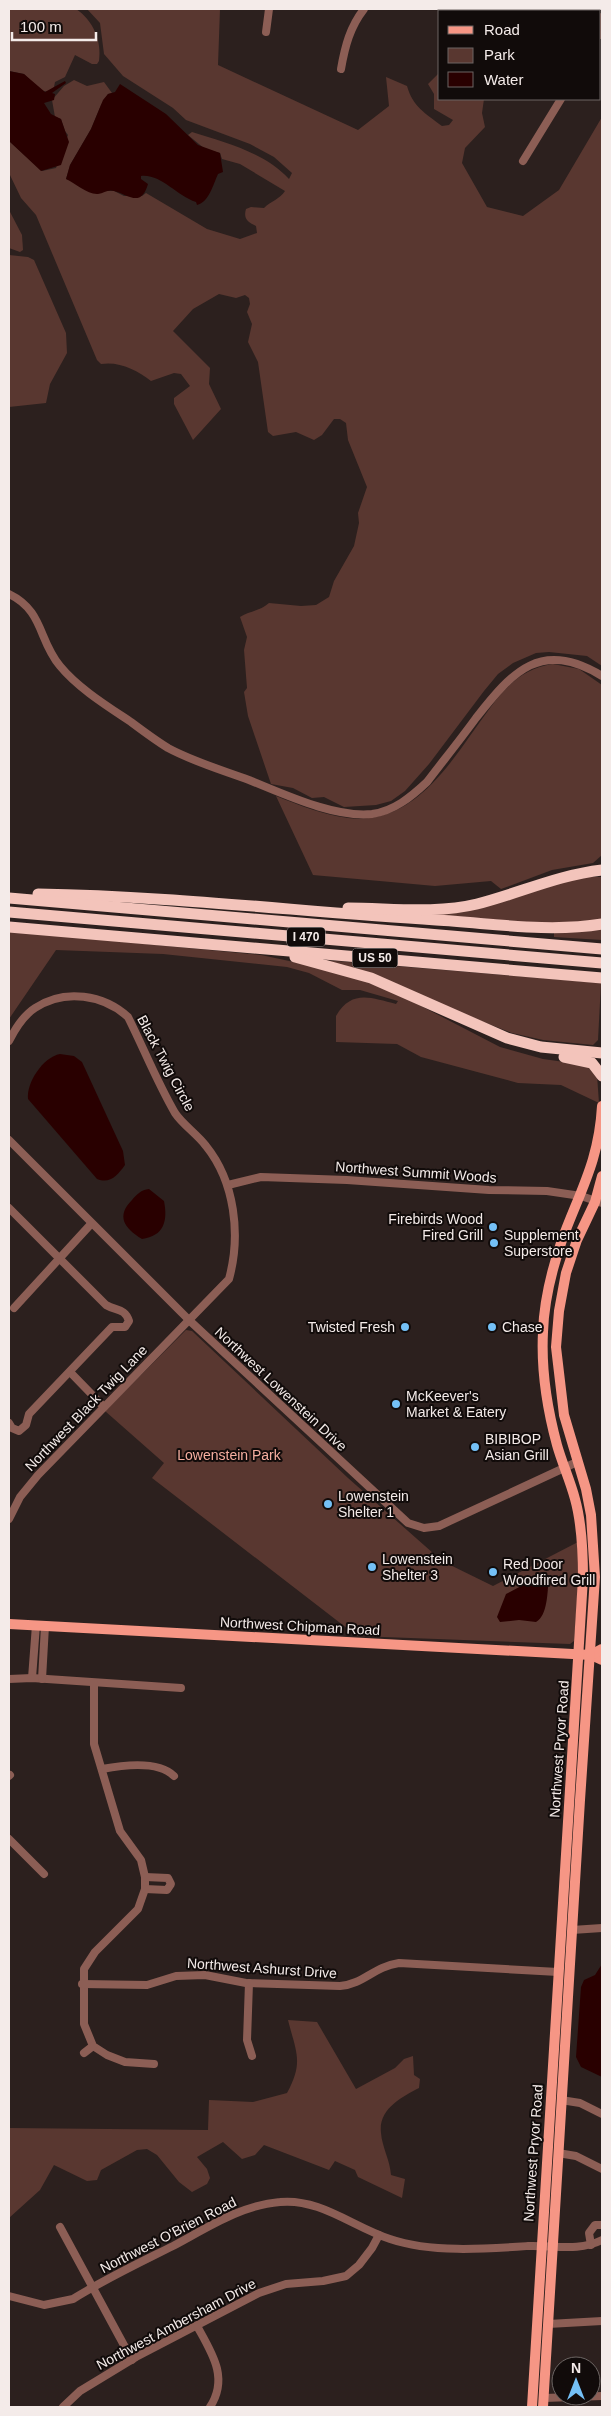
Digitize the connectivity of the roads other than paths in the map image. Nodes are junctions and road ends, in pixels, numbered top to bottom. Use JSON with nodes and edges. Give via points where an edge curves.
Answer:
{"nodes":[{"id":1,"x":270,"y":9,"type":"edge"},
{"id":2,"x":364,"y":9,"type":"edge"},
{"id":3,"x":266,"y":32,"type":"dead end"},
{"id":4,"x":341,"y":69,"type":"dead end"},
{"id":5,"x":560,"y":100,"type":"edge"},
{"id":6,"x":523,"y":161,"type":"dead end"},
{"id":7,"x":9,"y":594,"type":"edge"},
{"id":8,"x":602,"y":676,"type":"edge"},
{"id":9,"x":602,"y":870,"type":"edge"},
{"id":10,"x":9,"y":893,"type":"edge"},
{"id":11,"x":9,"y":898,"type":"edge"},
{"id":12,"x":271,"y":907,"type":"junction"},
{"id":13,"x":9,"y":912,"type":"edge"},
{"id":14,"x":602,"y":924,"type":"edge"},
{"id":15,"x":9,"y":927,"type":"edge"},
{"id":16,"x":269,"y":949,"type":"junction"},
{"id":17,"x":602,"y":949,"type":"edge"},
{"id":18,"x":602,"y":963,"type":"edge"},
{"id":19,"x":602,"y":978,"type":"edge"},
{"id":20,"x":458,"y":1017,"type":"junction"},
{"id":21,"x":9,"y":1041,"type":"edge"},
{"id":22,"x":602,"y":1053,"type":"edge"},
{"id":23,"x":602,"y":1076,"type":"edge"},
{"id":24,"x":602,"y":1106,"type":"edge"},
{"id":25,"x":9,"y":1140,"type":"edge"},
{"id":26,"x":602,"y":1176,"type":"edge"},
{"id":27,"x":228,"y":1185,"type":"junction"},
{"id":28,"x":581,"y":1196,"type":"junction"},
{"id":29,"x":599,"y":1202,"type":"edge"},
{"id":30,"x":9,"y":1208,"type":"edge"},
{"id":31,"x":91,"y":1224,"type":"junction"},
{"id":32,"x":60,"y":1259,"type":"junction"},
{"id":33,"x":14,"y":1308,"type":"dead end"},
{"id":34,"x":190,"y":1320,"type":"junction"},
{"id":35,"x":70,"y":1372,"type":"junction"},
{"id":36,"x":104,"y":1407,"type":"junction"},
{"id":37,"x":9,"y":1424,"type":"edge"},
{"id":38,"x":577,"y":1462,"type":"junction"},
{"id":39,"x":564,"y":1466,"type":"junction"},
{"id":40,"x":9,"y":1519,"type":"edge"},
{"id":41,"x":9,"y":1624,"type":"edge"},
{"id":42,"x":40,"y":1625,"type":"junction"},
{"id":43,"x":602,"y":1649,"type":"edge"},
{"id":44,"x":580,"y":1654,"type":"junction"},
{"id":45,"x":591,"y":1654,"type":"junction"},
{"id":46,"x":602,"y":1660,"type":"edge"},
{"id":47,"x":32,"y":1678,"type":"junction"},
{"id":48,"x":9,"y":1679,"type":"edge"},
{"id":49,"x":42,"y":1679,"type":"junction"},
{"id":50,"x":94,"y":1683,"type":"junction"},
{"id":51,"x":181,"y":1688,"type":"dead end"},
{"id":52,"x":102,"y":1769,"type":"junction"},
{"id":53,"x":174,"y":1776,"type":"dead end"},
{"id":54,"x":9,"y":1839,"type":"edge"},
{"id":55,"x":565,"y":1860,"type":"junction"},
{"id":56,"x":44,"y":1874,"type":"dead end"},
{"id":57,"x":145,"y":1877,"type":"junction"},
{"id":58,"x":145,"y":1889,"type":"junction"},
{"id":59,"x":574,"y":1902,"type":"junction"},
{"id":60,"x":602,"y":1928,"type":"edge"},
{"id":61,"x":572,"y":1930,"type":"junction"},
{"id":62,"x":558,"y":1972,"type":"junction"},
{"id":63,"x":249,"y":1983,"type":"junction"},
{"id":64,"x":82,"y":1984,"type":"junction"},
{"id":65,"x":93,"y":2046,"type":"junction"},
{"id":66,"x":84,"y":2053,"type":"dead end"},
{"id":67,"x":252,"y":2056,"type":"dead end"},
{"id":68,"x":154,"y":2064,"type":"dead end"},
{"id":69,"x":561,"y":2100,"type":"junction"},
{"id":70,"x":602,"y":2114,"type":"edge"},
{"id":71,"x":558,"y":2153,"type":"junction"},
{"id":72,"x":602,"y":2169,"type":"edge"},
{"id":73,"x":602,"y":2225,"type":"edge"},
{"id":74,"x":60,"y":2227,"type":"dead end"},
{"id":75,"x":378,"y":2235,"type":"junction"},
{"id":76,"x":602,"y":2240,"type":"edge"},
{"id":77,"x":591,"y":2246,"type":"junction"},
{"id":78,"x":547,"y":2247,"type":"junction"},
{"id":79,"x":93,"y":2287,"type":"junction"},
{"id":80,"x":9,"y":2296,"type":"edge"},
{"id":81,"x":602,"y":2321,"type":"edge"},
{"id":82,"x":548,"y":2324,"type":"junction"},
{"id":83,"x":197,"y":2326,"type":"junction"},
{"id":84,"x":132,"y":2360,"type":"junction"},
{"id":85,"x":602,"y":2396,"type":"edge"},
{"id":86,"x":543,"y":2403,"type":"edge"},
{"id":87,"x":63,"y":2407,"type":"edge"},
{"id":88,"x":210,"y":2407,"type":"edge"},
{"id":89,"x":532,"y":2407,"type":"edge"}],
"edges":[{"from":1,"to":3,"type":"street"},
{"from":2,"to":4,"type":"street","via":[[348,37]]},
{"from":5,"to":6,"type":"street"},
{"from":7,"to":8,"type":"street","via":[[28,607],[39,622],[49,649],[60,666],[106,704],[167,747],[195,761],[348,813],[374,814],[414,794],[427,782],[500,687],[526,666],[561,660],[587,666]]},
{"from":9,"to":12,"type":"highway","via":[[562,877],[458,907]]},
{"from":10,"to":12,"type":"highway","via":[[124,896]]},
{"from":11,"to":17,"type":"highway","number":"I 470"},
{"from":12,"to":14,"type":"highway","via":[[542,928]]},
{"from":13,"to":18,"type":"highway","number":"I 470"},
{"from":15,"to":16,"type":"highway","number":"US 50"},
{"from":16,"to":19,"type":"highway","number":"US 50"},
{"from":16,"to":20,"type":"highway","via":[[371,978]]},
{"from":20,"to":22,"type":"highway","via":[[522,1042],[559,1050]]},
{"from":20,"to":23,"type":"highway","via":[[527,1050],[592,1063]]},
{"from":21,"to":27,"type":"street","name":"Black Twig Circle","via":[[17,1025],[35,1008],[51,1001],[70,996],[93,997],[116,1005],[128,1017],[176,1115],[206,1145],[222,1168]]},
{"from":24,"to":28,"type":"main road","name":"Northwest Pryor Road","via":[[596,1154]]},
{"from":25,"to":31,"type":"street","name":"Northwest Lowenstein Drive"},
{"from":26,"to":29,"type":"main road","name":"Northwest Pryor Road"},
{"from":27,"to":28,"type":"street","name":"Northwest Summit Woods","via":[[261,1177],[547,1191]]},
{"from":27,"to":34,"type":"street","name":"Black Twig Circle","via":[[234,1263],[229,1279]]},
{"from":28,"to":29,"type":"street","name":"Northwest Summit Woods"},
{"from":28,"to":39,"type":"main road","name":"Northwest Pryor Road","via":[[554,1266],[543,1332],[549,1415]]},
{"from":29,"to":38,"type":"main road","name":"Northwest Pryor Road","via":[[577,1240],[566,1273],[559,1311],[556,1347],[564,1415]]},
{"from":30,"to":32,"type":"street"},
{"from":31,"to":32,"type":"street"},
{"from":31,"to":34,"type":"street","name":"Northwest Lowenstein Drive"},
{"from":32,"to":33,"type":"street"},
{"from":32,"to":35,"type":"street","via":[[106,1305],[127,1314],[129,1321],[125,1327],[112,1327]]},
{"from":34,"to":36,"type":"street","name":"Northwest Black Twig Lane"},
{"from":34,"to":39,"type":"street","name":"Northwest Lowenstein Drive","via":[[408,1523],[424,1528],[439,1526]]},
{"from":35,"to":36,"type":"street"},
{"from":35,"to":37,"type":"street","via":[[26,1416],[26,1425],[19,1431]]},
{"from":36,"to":40,"type":"street","name":"Northwest Black Twig Lane","via":[[28,1487]]},
{"from":38,"to":39,"type":"street","name":"Northwest Lowenstein Drive"},
{"from":38,"to":45,"type":"main road","name":"Northwest Pryor Road","via":[[586,1489],[594,1542]]},
{"from":39,"to":44,"type":"main road","name":"Northwest Pryor Road","via":[[575,1499],[583,1554]]},
{"from":41,"to":42,"type":"main road","name":"Northwest Chipman Road"},
{"from":42,"to":44,"type":"main road","name":"Northwest Chipman Road"},
{"from":42,"to":47,"type":"street"},
{"from":42,"to":49,"type":"street"},
{"from":43,"to":45,"type":"main road","name":"Northwest Chipman Road"},
{"from":44,"to":45,"type":"main road","name":"Northwest Chipman Road"},
{"from":44,"to":55,"type":"main road","name":"Northwest Pryor Road"},
{"from":45,"to":46,"type":"main road","name":"Northwest Chipman Road"},
{"from":45,"to":59,"type":"main road","name":"Northwest Pryor Road"},
{"from":47,"to":48,"type":"street"},
{"from":47,"to":49,"type":"street"},
{"from":49,"to":50,"type":"street"},
{"from":50,"to":51,"type":"street"},
{"from":50,"to":52,"type":"street","via":[[92,1732]]},
{"from":52,"to":53,"type":"street","via":[[119,1766],[160,1768]]},
{"from":52,"to":57,"type":"street","via":[[120,1831],[141,1860]]},
{"from":54,"to":56,"type":"street"},
{"from":55,"to":59,"type":"main road","via":[[570,1875],[569,1895]]},
{"from":55,"to":62,"type":"main road","name":"Northwest Pryor Road"},
{"from":57,"to":58,"type":"street"},
{"from":57,"to":58,"type":"street","via":[[168,1878],[171,1884],[167,1890]]},
{"from":58,"to":64,"type":"street","via":[[138,1910],[88,1960]]},
{"from":59,"to":61,"type":"main road","name":"Northwest Pryor Road"},
{"from":60,"to":61,"type":"street"},
{"from":61,"to":69,"type":"main road","name":"Northwest Pryor Road"},
{"from":62,"to":63,"type":"street","name":"Northwest Ashurst Drive","via":[[399,1963],[384,1965],[350,1985]]},
{"from":62,"to":78,"type":"main road","name":"Northwest Pryor Road"},
{"from":63,"to":64,"type":"street","name":"Northwest Ashurst Drive","via":[[214,1976],[184,1975],[147,1985]]},
{"from":63,"to":67,"type":"street","via":[[247,2040]]},
{"from":64,"to":65,"type":"street","via":[[84,2024]]},
{"from":65,"to":66,"type":"street"},
{"from":65,"to":68,"type":"street","via":[[125,2062]]},
{"from":69,"to":70,"type":"street","via":[[580,2103]]},
{"from":69,"to":71,"type":"main road","name":"Northwest Pryor Road"},
{"from":71,"to":72,"type":"street","via":[[576,2156]]},
{"from":71,"to":78,"type":"main road","name":"Northwest Pryor Road"},
{"from":73,"to":77,"type":"street","via":[[595,2225],[589,2233]]},
{"from":74,"to":79,"type":"street"},
{"from":75,"to":78,"type":"street","name":"Northwest O'Brien Road","via":[[408,2244],[458,2248]]},
{"from":75,"to":79,"type":"street","name":"Northwest O'Brien Road","via":[[315,2206],[291,2202],[262,2205],[236,2212]]},
{"from":75,"to":83,"type":"street","name":"Northwest Ambersham Drive","via":[[359,2265],[346,2276],[286,2284],[259,2293]]},
{"from":76,"to":77,"type":"street","name":"Northwest O'Brien Road"},
{"from":77,"to":78,"type":"street","name":"Northwest O'Brien Road"},
{"from":78,"to":82,"type":"main road","name":"Northwest Pryor Road"},
{"from":78,"to":89,"type":"main road","name":"Northwest Pryor Road"},
{"from":79,"to":80,"type":"street","name":"Northwest O'Brien Road","via":[[57,2304]]},
{"from":79,"to":84,"type":"street"},
{"from":81,"to":82,"type":"street"},
{"from":82,"to":86,"type":"main road","name":"Northwest Pryor Road"},
{"from":83,"to":84,"type":"street","name":"Northwest Ambersham Drive"},
{"from":83,"to":88,"type":"street","via":[[217,2362],[220,2380],[216,2398]]},
{"from":84,"to":87,"type":"street","name":"Northwest Ambersham Drive","via":[[80,2390]]},
{"from":85,"to":86,"type":"street"}]}
